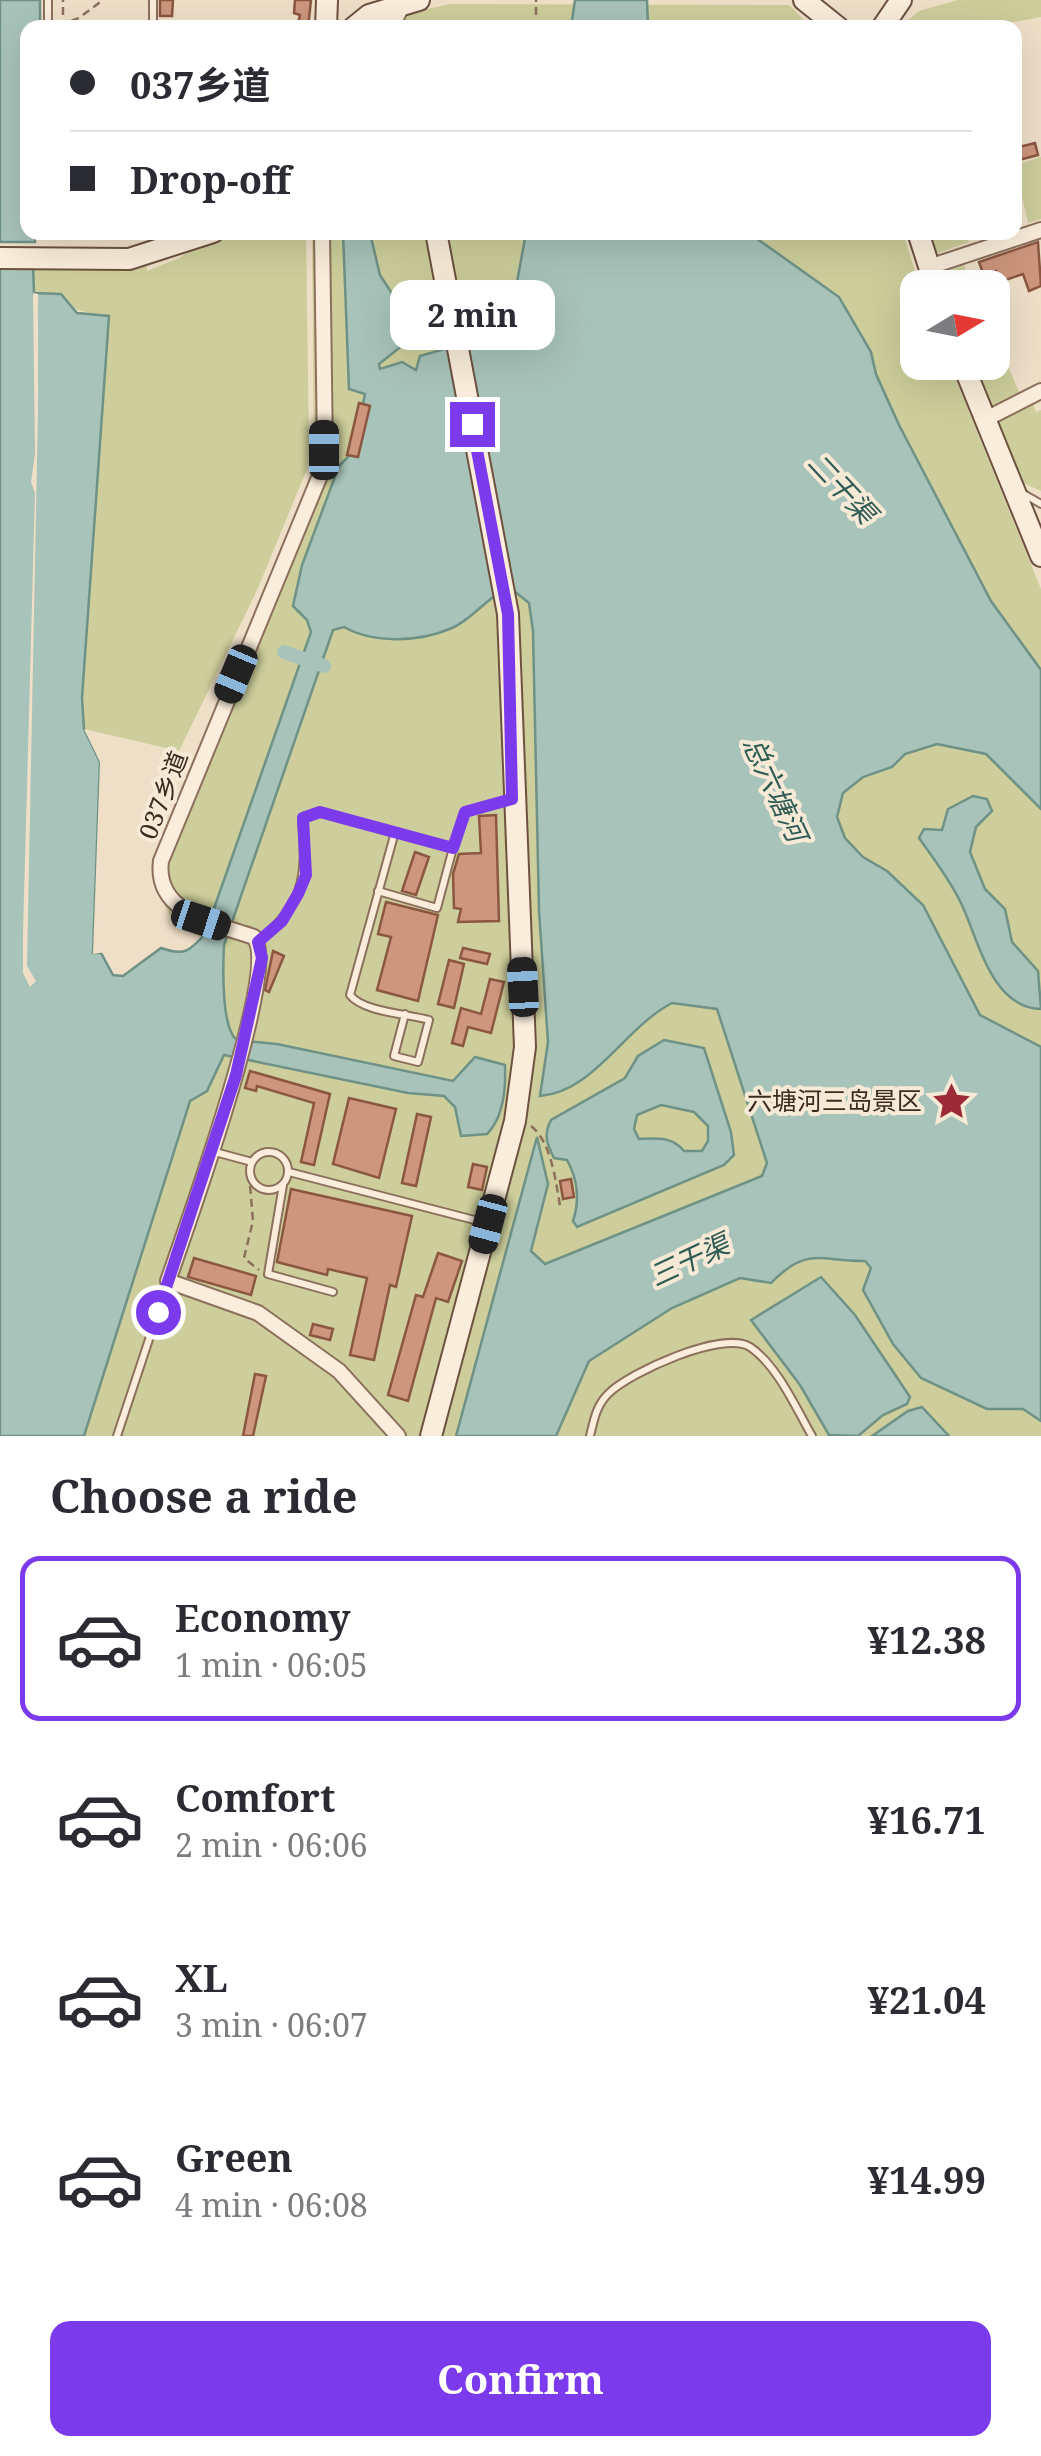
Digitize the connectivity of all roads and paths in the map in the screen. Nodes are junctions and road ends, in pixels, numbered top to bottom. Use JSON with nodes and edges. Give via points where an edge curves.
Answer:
{"nodes":[{"id":1,"x":103,"y":0,"type":"edge"},
{"id":2,"x":804,"y":0,"type":"edge"},
{"id":3,"x":411,"y":2,"type":"edge"},
{"id":4,"x":72,"y":20,"type":"edge"},
{"id":5,"x":362,"y":20,"type":"edge"},
{"id":6,"x":829,"y":20,"type":"edge"},
{"id":7,"x":322,"y":240,"type":"edge"},
{"id":8,"x":438,"y":240,"type":"edge"},
{"id":9,"x":920,"y":240,"type":"edge"},
{"id":10,"x":994,"y":240,"type":"edge"},
{"id":11,"x":149,"y":241,"type":"edge"},
{"id":12,"x":0,"y":258,"type":"edge"},
{"id":13,"x":930,"y":270,"type":"edge"},
{"id":14,"x":944,"y":270,"type":"edge"},
{"id":15,"x":969,"y":380,"type":"edge"},
{"id":16,"x":1041,"y":391,"type":"edge"},
{"id":17,"x":984,"y":420,"type":"junction"},
{"id":18,"x":1012,"y":487,"type":"junction"},
{"id":19,"x":1041,"y":504,"type":"edge"},
{"id":20,"x":1041,"y":556,"type":"edge"},
{"id":21,"x":512,"y":799,"type":"junction"},
{"id":22,"x":395,"y":832,"type":"junction"},
{"id":23,"x":453,"y":848,"type":"junction"},
{"id":24,"x":378,"y":891,"type":"junction"},
{"id":25,"x":254,"y":939,"type":"junction"},
{"id":26,"x":405,"y":1014,"type":"junction"},
{"id":27,"x":516,"y":1121,"type":"junction"},
{"id":28,"x":211,"y":1151,"type":"junction"},
{"id":29,"x":252,"y":1162,"type":"junction"},
{"id":30,"x":250,"y":1171,"type":"junction"},
{"id":31,"x":289,"y":1172,"type":"junction"},
{"id":32,"x":283,"y":1185,"type":"junction"},
{"id":33,"x":560,"y":1206,"type":"dead end"},
{"id":34,"x":488,"y":1224,"type":"junction"},
{"id":35,"x":268,"y":1274,"type":"junction"},
{"id":36,"x":168,"y":1281,"type":"junction"},
{"id":37,"x":333,"y":1292,"type":"dead end"},
{"id":38,"x":117,"y":1436,"type":"edge"},
{"id":39,"x":398,"y":1436,"type":"edge"},
{"id":40,"x":431,"y":1436,"type":"edge"},
{"id":41,"x":590,"y":1436,"type":"edge"},
{"id":42,"x":812,"y":1436,"type":"edge"}],
"edges":[{"from":1,"to":4,"type":"path"},
{"from":2,"to":6,"type":"street"},
{"from":3,"to":5,"type":"street"},
{"from":7,"to":25,"type":"street","name":"037乡道","via":[[321,472],[161,862],[168,894],[178,906]]},
{"from":8,"to":21,"type":"street","via":[[508,614]]},
{"from":9,"to":13,"type":"street"},
{"from":10,"to":14,"type":"street"},
{"from":11,"to":12,"type":"street","via":[[88,260]]},
{"from":15,"to":17,"type":"street"},
{"from":16,"to":17,"type":"street"},
{"from":17,"to":18,"type":"street"},
{"from":18,"to":19,"type":"lane"},
{"from":18,"to":20,"type":"street"},
{"from":21,"to":23,"type":"lane","via":[[465,812]]},
{"from":21,"to":27,"type":"street","via":[[525,1036]]},
{"from":22,"to":23,"type":"lane"},
{"from":22,"to":24,"type":"lane"},
{"from":22,"to":25,"type":"lane","via":[[320,812],[306,816],[306,875],[298,894],[282,921]]},
{"from":23,"to":24,"type":"lane","via":[[437,908]]},
{"from":24,"to":26,"type":"lane","via":[[350,994],[355,1002]]},
{"from":25,"to":28,"type":"street","via":[[262,958]]},
{"from":26,"to":26,"type":"lane","via":[[430,1020],[418,1062],[394,1056]]},
{"from":27,"to":33,"type":"path","via":[[538,1131]]},
{"from":27,"to":34,"type":"street"},
{"from":28,"to":29,"type":"lane"},
{"from":28,"to":36,"type":"street"},
{"from":29,"to":30,"type":"lane"},
{"from":29,"to":31,"type":"lane","via":[[272,1152]]},
{"from":30,"to":32,"type":"lane","via":[[259,1188]]},
{"from":30,"to":35,"type":"path","via":[[254,1220],[244,1258]]},
{"from":31,"to":32,"type":"lane"},
{"from":31,"to":34,"type":"lane"},
{"from":32,"to":35,"type":"lane"},
{"from":34,"to":40,"type":"street"},
{"from":35,"to":37,"type":"lane"},
{"from":36,"to":38,"type":"lane"},
{"from":36,"to":39,"type":"street","via":[[242,1305],[284,1331],[348,1379]]},
{"from":41,"to":42,"type":"lane","via":[[597,1408],[615,1388],[719,1341],[753,1349]]}]}
